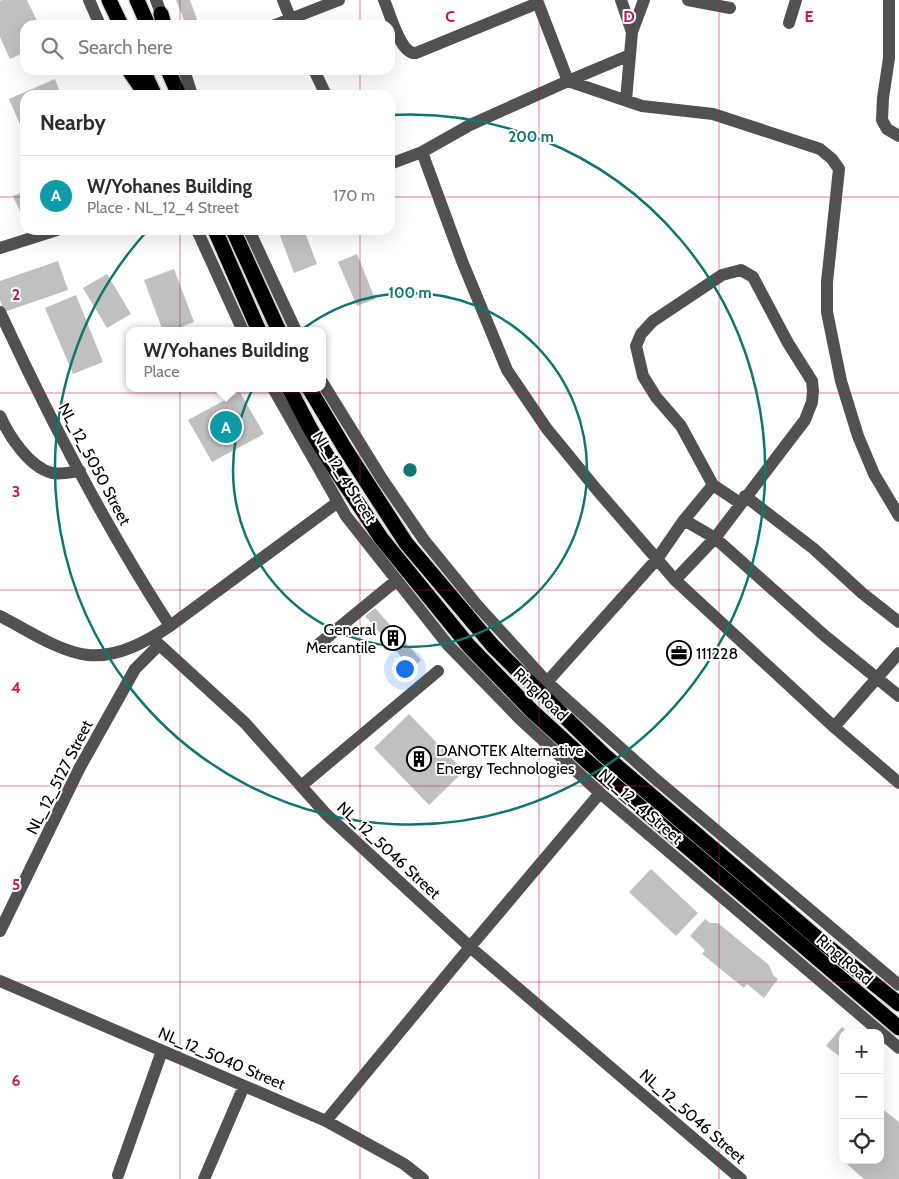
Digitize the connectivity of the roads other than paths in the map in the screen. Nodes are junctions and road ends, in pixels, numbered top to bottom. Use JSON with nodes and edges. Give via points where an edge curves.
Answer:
{"nodes":[{"id":1,"x":89,"y":0,"type":"edge"},
{"id":2,"x":110,"y":0,"type":"edge"},
{"id":3,"x":137,"y":0,"type":"edge"},
{"id":4,"x":284,"y":0,"type":"edge"},
{"id":5,"x":339,"y":0,"type":"edge"},
{"id":6,"x":384,"y":0,"type":"edge"},
{"id":7,"x":622,"y":0,"type":"edge"},
{"id":8,"x":644,"y":0,"type":"edge"},
{"id":9,"x":688,"y":0,"type":"edge"},
{"id":10,"x":796,"y":0,"type":"edge"},
{"id":11,"x":889,"y":0,"type":"edge"},
{"id":12,"x":537,"y":2,"type":"edge"},
{"id":13,"x":730,"y":8,"type":"dead end"},
{"id":14,"x":98,"y":20,"type":"edge"},
{"id":15,"x":119,"y":20,"type":"edge"},
{"id":16,"x":146,"y":20,"type":"edge"},
{"id":17,"x":291,"y":20,"type":"edge"},
{"id":18,"x":296,"y":20,"type":"edge"},
{"id":19,"x":392,"y":20,"type":"edge"},
{"id":20,"x":789,"y":23,"type":"dead end"},
{"id":21,"x":395,"y":27,"type":"edge"},
{"id":22,"x":632,"y":32,"type":"junction"},
{"id":23,"x":630,"y":55,"type":"junction"},
{"id":24,"x":126,"y":75,"type":"edge"},
{"id":25,"x":132,"y":75,"type":"edge"},
{"id":26,"x":144,"y":75,"type":"edge"},
{"id":27,"x":170,"y":75,"type":"edge"},
{"id":28,"x":177,"y":75,"type":"edge"},
{"id":29,"x":186,"y":75,"type":"edge"},
{"id":30,"x":316,"y":75,"type":"edge"},
{"id":31,"x":568,"y":81,"type":"junction"},
{"id":32,"x":133,"y":90,"type":"edge"},
{"id":33,"x":143,"y":90,"type":"edge"},
{"id":34,"x":152,"y":90,"type":"edge"},
{"id":35,"x":177,"y":90,"type":"edge"},
{"id":36,"x":182,"y":90,"type":"edge"},
{"id":37,"x":190,"y":90,"type":"edge"},
{"id":38,"x":324,"y":90,"type":"edge"},
{"id":39,"x":626,"y":100,"type":"junction"},
{"id":40,"x":899,"y":136,"type":"edge"},
{"id":41,"x":422,"y":152,"type":"junction"},
{"id":42,"x":395,"y":162,"type":"edge"},
{"id":43,"x":41,"y":235,"type":"edge"},
{"id":44,"x":200,"y":235,"type":"edge"},
{"id":45,"x":217,"y":235,"type":"edge"},
{"id":46,"x":235,"y":235,"type":"edge"},
{"id":47,"x":251,"y":235,"type":"edge"},
{"id":48,"x":0,"y":248,"type":"edge"},
{"id":49,"x":0,"y":312,"type":"edge"},
{"id":50,"x":241,"y":327,"type":"edge"},
{"id":51,"x":257,"y":327,"type":"edge"},
{"id":52,"x":277,"y":327,"type":"edge"},
{"id":53,"x":294,"y":327,"type":"edge"},
{"id":54,"x":326,"y":388,"type":"edge"},
{"id":55,"x":275,"y":392,"type":"edge"},
{"id":56,"x":291,"y":392,"type":"edge"},
{"id":57,"x":312,"y":392,"type":"edge"},
{"id":58,"x":0,"y":416,"type":"edge"},
{"id":59,"x":80,"y":471,"type":"junction"},
{"id":60,"x":713,"y":485,"type":"junction"},
{"id":61,"x":743,"y":500,"type":"junction"},
{"id":62,"x":338,"y":502,"type":"junction"},
{"id":63,"x":899,"y":516,"type":"edge"},
{"id":64,"x":684,"y":520,"type":"junction"},
{"id":65,"x":715,"y":538,"type":"junction"},
{"id":66,"x":657,"y":559,"type":"junction"},
{"id":67,"x":397,"y":580,"type":"junction"},
{"id":68,"x":675,"y":580,"type":"junction"},
{"id":69,"x":0,"y":616,"type":"edge"},
{"id":70,"x":899,"y":622,"type":"edge"},
{"id":71,"x":170,"y":626,"type":"junction"},
{"id":72,"x":156,"y":642,"type":"junction"},
{"id":73,"x":319,"y":644,"type":"dead end"},
{"id":74,"x":899,"y":653,"type":"edge"},
{"id":75,"x":438,"y":671,"type":"dead end"},
{"id":76,"x":876,"y":678,"type":"junction"},
{"id":77,"x":547,"y":682,"type":"junction"},
{"id":78,"x":899,"y":696,"type":"edge"},
{"id":79,"x":834,"y":727,"type":"junction"},
{"id":80,"x":899,"y":783,"type":"edge"},
{"id":81,"x":301,"y":786,"type":"junction"},
{"id":82,"x":600,"y":793,"type":"junction"},
{"id":83,"x":0,"y":931,"type":"edge"},
{"id":84,"x":470,"y":947,"type":"junction"},
{"id":85,"x":0,"y":981,"type":"edge"},
{"id":86,"x":899,"y":985,"type":"edge"},
{"id":87,"x":899,"y":1004,"type":"edge"},
{"id":88,"x":899,"y":1028,"type":"edge"},
{"id":89,"x":899,"y":1048,"type":"edge"},
{"id":90,"x":162,"y":1051,"type":"junction"},
{"id":91,"x":244,"y":1086,"type":"junction"},
{"id":92,"x":326,"y":1121,"type":"junction"},
{"id":93,"x":118,"y":1175,"type":"dead end"},
{"id":94,"x":204,"y":1179,"type":"edge"},
{"id":95,"x":423,"y":1179,"type":"edge"},
{"id":96,"x":741,"y":1179,"type":"edge"}],
"edges":[{"from":1,"to":14,"type":"street"},
{"from":2,"to":15,"type":"highway"},
{"from":3,"to":16,"type":"highway"},
{"from":4,"to":17,"type":"street"},
{"from":5,"to":18,"type":"street"},
{"from":6,"to":19,"type":"street"},
{"from":7,"to":22,"type":"street"},
{"from":8,"to":22,"type":"street"},
{"from":9,"to":13,"type":"street"},
{"from":10,"to":20,"type":"street"},
{"from":11,"to":40,"type":"street","via":[[889,58],[882,120],[887,129]]},
{"from":12,"to":21,"type":"street","via":[[412,54],[402,44]]},
{"from":12,"to":31,"type":"street"},
{"from":22,"to":23,"type":"street"},
{"from":23,"to":31,"type":"street"},
{"from":23,"to":39,"type":"street"},
{"from":24,"to":32,"type":"street"},
{"from":25,"to":33,"type":"highway"},
{"from":26,"to":34,"type":"highway"},
{"from":27,"to":35,"type":"highway"},
{"from":28,"to":36,"type":"highway"},
{"from":29,"to":37,"type":"street"},
{"from":30,"to":38,"type":"street"},
{"from":31,"to":39,"type":"street"},
{"from":31,"to":41,"type":"street","via":[[470,125]]},
{"from":39,"to":63,"type":"street","via":[[642,106],[713,114],[820,149],[839,168],[827,312],[841,381],[858,436],[874,474]]},
{"from":41,"to":42,"type":"street"},
{"from":41,"to":66,"type":"street","via":[[507,370],[547,429]]},
{"from":43,"to":48,"type":"street"},
{"from":44,"to":50,"type":"street"},
{"from":45,"to":51,"type":"highway"},
{"from":46,"to":52,"type":"highway"},
{"from":47,"to":53,"type":"street"},
{"from":49,"to":59,"type":"street","name":"NL_12_5050 Street"},
{"from":54,"to":77,"type":"street","via":[[424,540]]},
{"from":55,"to":62,"type":"street","name":"NL_12_4 Street"},
{"from":56,"to":88,"type":"highway","name":"Ring Road","via":[[381,538],[469,646],[532,711],[590,764]]},
{"from":57,"to":87,"type":"highway","name":"Ring Road","via":[[406,543],[493,646],[604,755]]},
{"from":58,"to":59,"type":"street","via":[[9,434],[31,460],[54,474]]},
{"from":59,"to":71,"type":"street","name":"NL_12_5050 Street","via":[[132,568]]},
{"from":60,"to":61,"type":"street"},
{"from":60,"to":61,"type":"street","via":[[681,426],[643,376],[636,346],[641,334],[653,321],[722,275],[741,270],[753,277],[812,381],[814,391],[805,420]]},
{"from":60,"to":64,"type":"street"},
{"from":61,"to":65,"type":"street"},
{"from":61,"to":70,"type":"street","via":[[814,549]]},
{"from":62,"to":67,"type":"street","name":"NL_12_4 Street"},
{"from":62,"to":71,"type":"street"},
{"from":64,"to":65,"type":"street"},
{"from":64,"to":66,"type":"street"},
{"from":65,"to":68,"type":"street"},
{"from":65,"to":76,"type":"street"},
{"from":66,"to":68,"type":"street"},
{"from":66,"to":77,"type":"street"},
{"from":67,"to":73,"type":"street"},
{"from":67,"to":82,"type":"street","name":"NL_12_4 Street","via":[[448,645],[519,718]]},
{"from":68,"to":79,"type":"street"},
{"from":69,"to":72,"type":"street","via":[[61,647],[87,655],[105,655]]},
{"from":71,"to":72,"type":"street"},
{"from":72,"to":81,"type":"street","name":"NL_12_5046 Street","via":[[245,723]]},
{"from":72,"to":83,"type":"street","name":"NL_12_5127 Street","via":[[135,669],[88,752]]},
{"from":74,"to":76,"type":"street"},
{"from":75,"to":81,"type":"street"},
{"from":76,"to":78,"type":"street"},
{"from":76,"to":79,"type":"street"},
{"from":77,"to":86,"type":"street","via":[[652,776]]},
{"from":79,"to":80,"type":"street"},
{"from":81,"to":84,"type":"street","name":"NL_12_5046 Street","via":[[326,814]]},
{"from":82,"to":84,"type":"street"},
{"from":82,"to":89,"type":"street","name":"NL_12_4 Street"},
{"from":84,"to":92,"type":"street"},
{"from":84,"to":96,"type":"street","name":"NL_12_5046 Street"},
{"from":85,"to":90,"type":"street","name":"NL_12_5040 Street"},
{"from":90,"to":91,"type":"street","name":"NL_12_5040 Street"},
{"from":90,"to":93,"type":"street"},
{"from":91,"to":92,"type":"street","name":"NL_12_5040 Street"},
{"from":91,"to":94,"type":"street"},
{"from":92,"to":95,"type":"street","name":"NL_12_5040 Street","via":[[404,1164]]}]}
